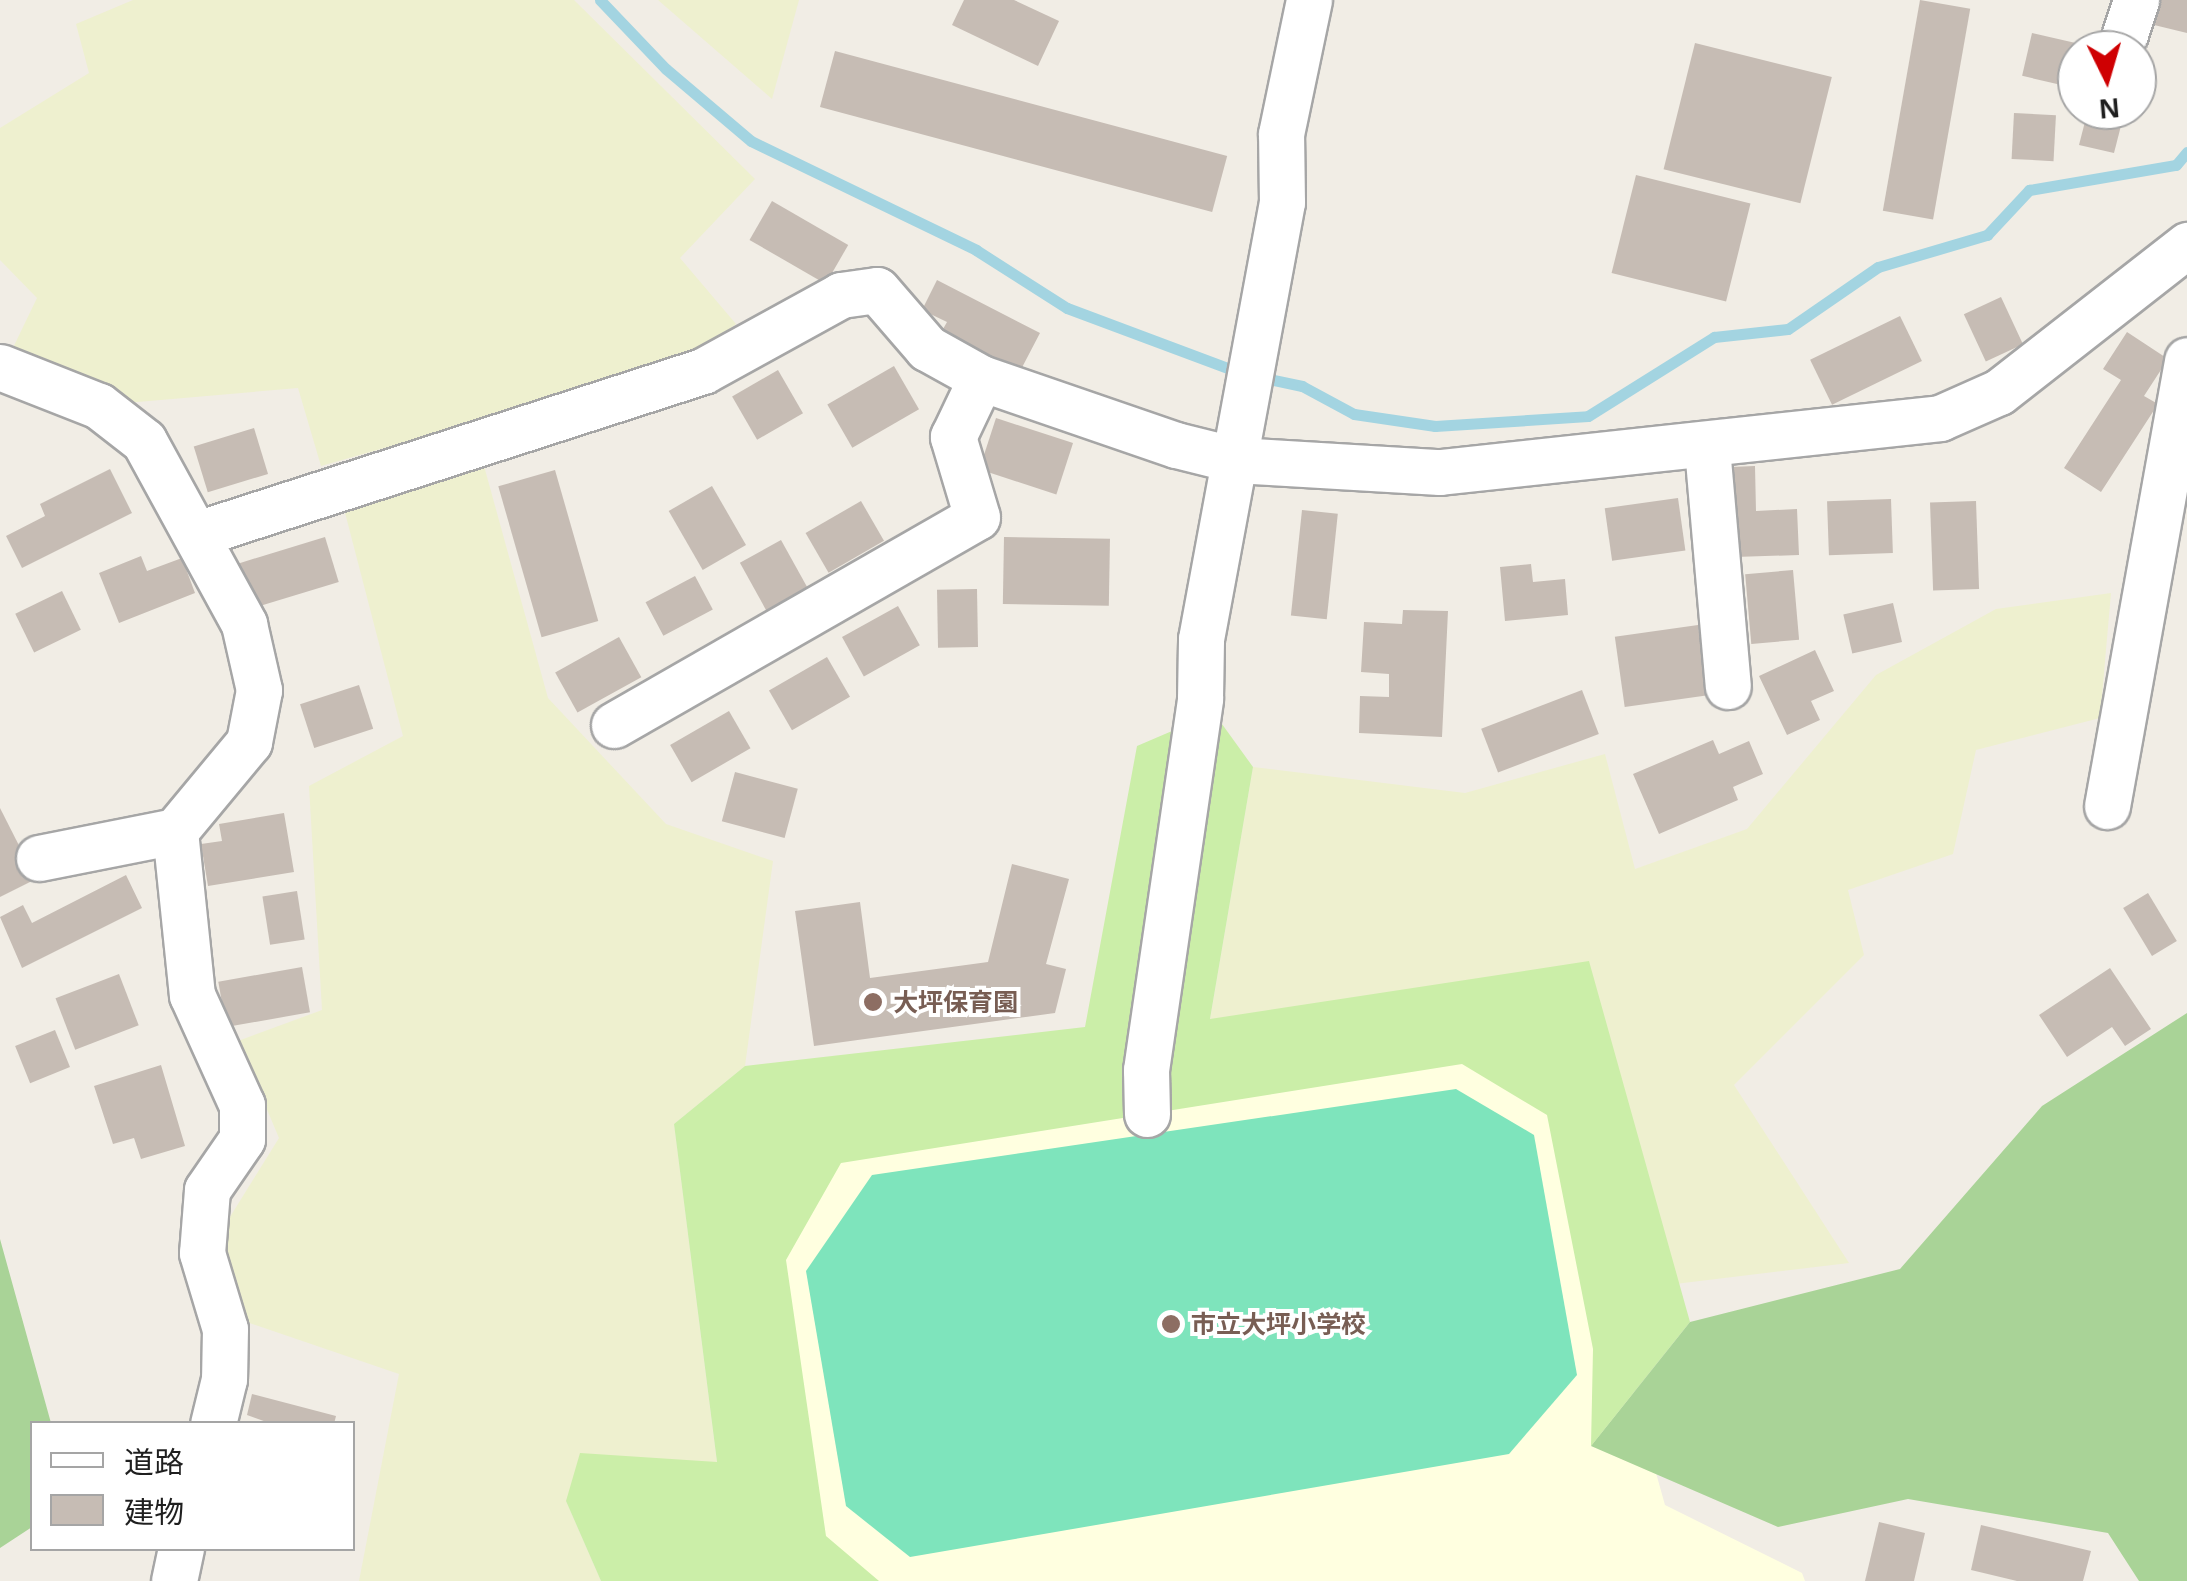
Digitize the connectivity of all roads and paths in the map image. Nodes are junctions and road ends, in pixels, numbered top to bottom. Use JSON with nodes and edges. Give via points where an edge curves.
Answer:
{"nodes":[{"id":1,"x":1308,"y":0,"type":"edge"},
{"id":2,"x":2187,"y":245,"type":"edge"},
{"id":3,"x":2187,"y":360,"type":"edge"},
{"id":4,"x":0,"y":367,"type":"edge"},
{"id":5,"x":981,"y":378,"type":"junction"},
{"id":6,"x":1239,"y":443,"type":"junction"},
{"id":7,"x":1706,"y":448,"type":"junction"},
{"id":8,"x":197,"y":534,"type":"junction"},
{"id":9,"x":1728,"y":686,"type":"dead end"},
{"id":10,"x":614,"y":725,"type":"dead end"},
{"id":11,"x":2107,"y":806,"type":"dead end"},
{"id":12,"x":175,"y":831,"type":"junction"},
{"id":13,"x":39,"y":858,"type":"dead end"},
{"id":14,"x":1147,"y":1114,"type":"dead end"},
{"id":15,"x":212,"y":1421,"type":"edge"},
{"id":16,"x":181,"y":1551,"type":"edge"},
{"id":17,"x":174,"y":1581,"type":"edge"}],
"edges":[{"from":1,"to":6,"type":"street","via":[[1281,134],[1282,202]]},
{"from":2,"to":7,"type":"street","via":[[1998,392],[1940,418]]},
{"from":3,"to":11,"type":"street"},
{"from":4,"to":8,"type":"street","via":[[34,386],[99,406],[144,441]]},
{"from":5,"to":6,"type":"street"},
{"from":5,"to":8,"type":"street","via":[[927,348],[877,290],[841,294],[703,371]]},
{"from":5,"to":10,"type":"street","via":[[954,438],[977,517]]},
{"from":6,"to":7,"type":"street","via":[[1440,472]]},
{"from":6,"to":14,"type":"street","via":[[1201,638],[1200,698],[1146,1070]]},
{"from":7,"to":9,"type":"street"},
{"from":8,"to":12,"type":"street","via":[[244,624],[259,690],[249,742]]},
{"from":12,"to":13,"type":"street"},
{"from":12,"to":15,"type":"street","via":[[192,995],[242,1105],[242,1139],[207,1190],[202,1252],[225,1328]]},
{"from":16,"to":17,"type":"street"}]}
